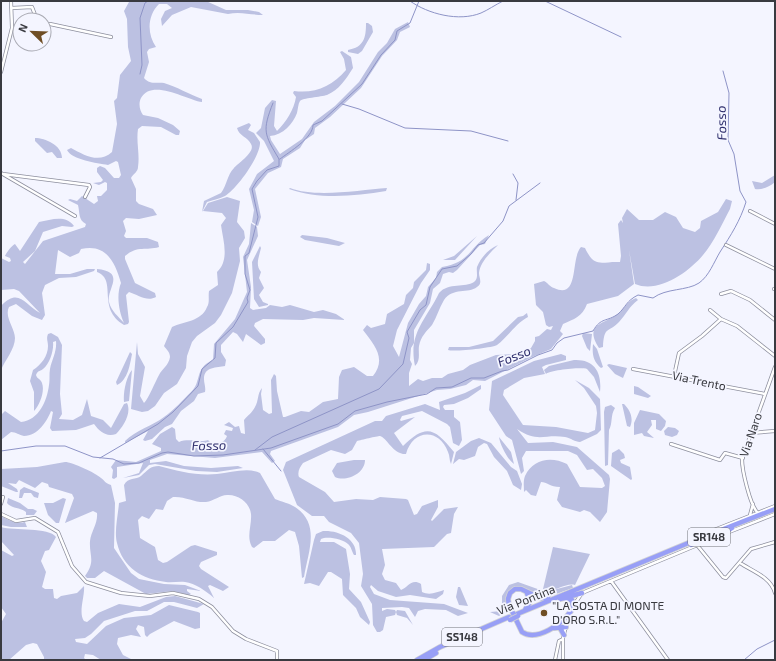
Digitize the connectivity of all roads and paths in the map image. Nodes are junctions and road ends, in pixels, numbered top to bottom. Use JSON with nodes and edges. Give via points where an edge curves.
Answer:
{"nodes":[{"id":1,"x":11,"y":1,"type":"edge"},
{"id":2,"x":12,"y":8,"type":"junction"},
{"id":3,"x":34,"y":12,"type":"edge"},
{"id":4,"x":52,"y":24,"type":"edge"},
{"id":5,"x":111,"y":37,"type":"dead end"},
{"id":6,"x":1,"y":72,"type":"edge"},
{"id":7,"x":2,"y":174,"type":"edge"},
{"id":8,"x":85,"y":197,"type":"dead end"},
{"id":9,"x":750,"y":211,"type":"dead end"},
{"id":10,"x":75,"y":216,"type":"dead end"},
{"id":11,"x":775,"y":224,"type":"edge"},
{"id":12,"x":726,"y":246,"type":"dead end"},
{"id":13,"x":775,"y":269,"type":"edge"},
{"id":14,"x":721,"y":294,"type":"dead end"},
{"id":15,"x":710,"y":310,"type":"dead end"},
{"id":16,"x":721,"y":319,"type":"junction"},
{"id":17,"x":775,"y":320,"type":"edge"},
{"id":18,"x":775,"y":356,"type":"edge"},
{"id":19,"x":775,"y":367,"type":"edge"},
{"id":20,"x":633,"y":369,"type":"dead end"},
{"id":21,"x":674,"y":376,"type":"junction"},
{"id":22,"x":765,"y":394,"type":"junction"},
{"id":23,"x":775,"y":431,"type":"edge"},
{"id":24,"x":751,"y":433,"type":"junction"},
{"id":25,"x":670,"y":444,"type":"dead end"},
{"id":26,"x":742,"y":458,"type":"junction"},
{"id":27,"x":3,"y":497,"type":"dead end"},
{"id":28,"x":1,"y":504,"type":"edge"},
{"id":29,"x":753,"y":504,"type":"junction"},
{"id":30,"x":775,"y":510,"type":"edge"},
{"id":31,"x":758,"y":512,"type":"junction"},
{"id":32,"x":1,"y":514,"type":"edge"},
{"id":33,"x":750,"y":516,"type":"junction"},
{"id":34,"x":732,"y":528,"type":"junction"},
{"id":35,"x":718,"y":536,"type":"junction"},
{"id":36,"x":775,"y":542,"type":"edge"},
{"id":37,"x":697,"y":545,"type":"junction"},
{"id":38,"x":644,"y":563,"type":"junction"},
{"id":39,"x":740,"y":563,"type":"junction"},
{"id":40,"x":611,"y":580,"type":"junction"},
{"id":41,"x":525,"y":590,"type":"junction"},
{"id":42,"x":775,"y":592,"type":"edge"},
{"id":43,"x":569,"y":593,"type":"junction"},
{"id":44,"x":582,"y":593,"type":"junction"},
{"id":45,"x":548,"y":598,"type":"junction"},
{"id":46,"x":557,"y":598,"type":"junction"},
{"id":47,"x":526,"y":609,"type":"junction"},
{"id":48,"x":572,"y":609,"type":"junction"},
{"id":49,"x":517,"y":615,"type":"junction"},
{"id":50,"x":510,"y":619,"type":"junction"},
{"id":51,"x":560,"y":626,"type":"junction"},
{"id":52,"x":566,"y":627,"type":"junction"},
{"id":53,"x":563,"y":637,"type":"junction"},
{"id":54,"x":277,"y":660,"type":"edge"},
{"id":55,"x":416,"y":660,"type":"edge"},
{"id":56,"x":424,"y":660,"type":"edge"},
{"id":57,"x":555,"y":660,"type":"edge"},
{"id":58,"x":563,"y":660,"type":"edge"},
{"id":59,"x":668,"y":660,"type":"edge"}],
"edges":[{"from":1,"to":2,"type":"street"},
{"from":2,"to":3,"type":"street","via":[[32,7]]},
{"from":2,"to":6,"type":"street","via":[[11,32]]},
{"from":4,"to":5,"type":"street"},
{"from":7,"to":8,"type":"street","via":[[89,185]]},
{"from":7,"to":10,"type":"street"},
{"from":9,"to":11,"type":"street"},
{"from":12,"to":13,"type":"street"},
{"from":14,"to":17,"type":"street","via":[[730,291],[748,299]]},
{"from":15,"to":16,"type":"street"},
{"from":16,"to":18,"type":"street","via":[[737,326]]},
{"from":16,"to":21,"type":"street","via":[[680,353]]},
{"from":19,"to":22,"type":"street","name":"Via Naro"},
{"from":20,"to":21,"type":"street","name":"Via Trento"},
{"from":21,"to":22,"type":"street","name":"Via Trento"},
{"from":22,"to":24,"type":"street","name":"Via Naro"},
{"from":23,"to":24,"type":"street"},
{"from":24,"to":26,"type":"street","name":"Via Naro"},
{"from":25,"to":26,"type":"street","via":[[720,460],[726,453]]},
{"from":26,"to":29,"type":"street","name":"Via Naro"},
{"from":27,"to":28,"type":"street"},
{"from":29,"to":31,"type":"street","name":"Via Naro"},
{"from":29,"to":33,"type":"street","name":"Via Naro"},
{"from":30,"to":31,"type":"street","name":"Via Pontina"},
{"from":30,"to":34,"type":"highway","number":"SR148"},
{"from":30,"to":35,"type":"street"},
{"from":30,"to":38,"type":"highway","number":"SR148"},
{"from":31,"to":33,"type":"street","name":"Via Pontina"},
{"from":32,"to":54,"type":"street","via":[[16,521],[35,518],[58,532],[72,566],[86,582],[121,593],[150,596],[173,593],[199,599],[212,607],[234,632],[277,651]]},
{"from":33,"to":46,"type":"street","name":"Via Pontina"},
{"from":34,"to":35,"type":"highway"},
{"from":34,"to":38,"type":"highway","number":"SR148"},
{"from":35,"to":37,"type":"street"},
{"from":36,"to":39,"type":"street","via":[[752,549]]},
{"from":37,"to":39,"type":"street","via":[[725,578],[728,578]]},
{"from":37,"to":40,"type":"street"},
{"from":38,"to":43,"type":"highway","name":"Via Pontina","number":"SS148"},
{"from":38,"to":46,"type":"highway","name":"Via Pontina","number":"SS148"},
{"from":39,"to":42,"type":"street","via":[[758,572]]},
{"from":40,"to":44,"type":"street"},
{"from":40,"to":59,"type":"street"},
{"from":41,"to":45,"type":"highway","via":[[540,598]]},
{"from":41,"to":47,"type":"highway","via":[[531,599]]},
{"from":41,"to":51,"type":"highway","via":[[514,590],[508,598],[520,629],[530,635]]},
{"from":43,"to":46,"type":"highway"},
{"from":43,"to":49,"type":"highway","name":"Via Pontina","number":"SS148"},
{"from":44,"to":46,"type":"highway"},
{"from":44,"to":48,"type":"street"},
{"from":45,"to":46,"type":"highway"},
{"from":45,"to":47,"type":"highway"},
{"from":46,"to":48,"type":"highway","via":[[570,600]]},
{"from":46,"to":49,"type":"highway","name":"Via Pontina","number":"SS148"},
{"from":47,"to":49,"type":"highway"},
{"from":48,"to":51,"type":"highway"},
{"from":48,"to":52,"type":"street"},
{"from":49,"to":50,"type":"highway","name":"Via Pontina","number":"SS148","bridge":true},
{"from":50,"to":55,"type":"highway","name":"Via Pontina","number":"SS148","via":[[440,647]]},
{"from":50,"to":56,"type":"highway","name":"Via Pontina","number":"SS148","via":[[448,646]]},
{"from":51,"to":52,"type":"highway"},
{"from":51,"to":53,"type":"highway"},
{"from":52,"to":53,"type":"street"},
{"from":53,"to":57,"type":"street","via":[[559,641]]},
{"from":53,"to":58,"type":"street"}]}
